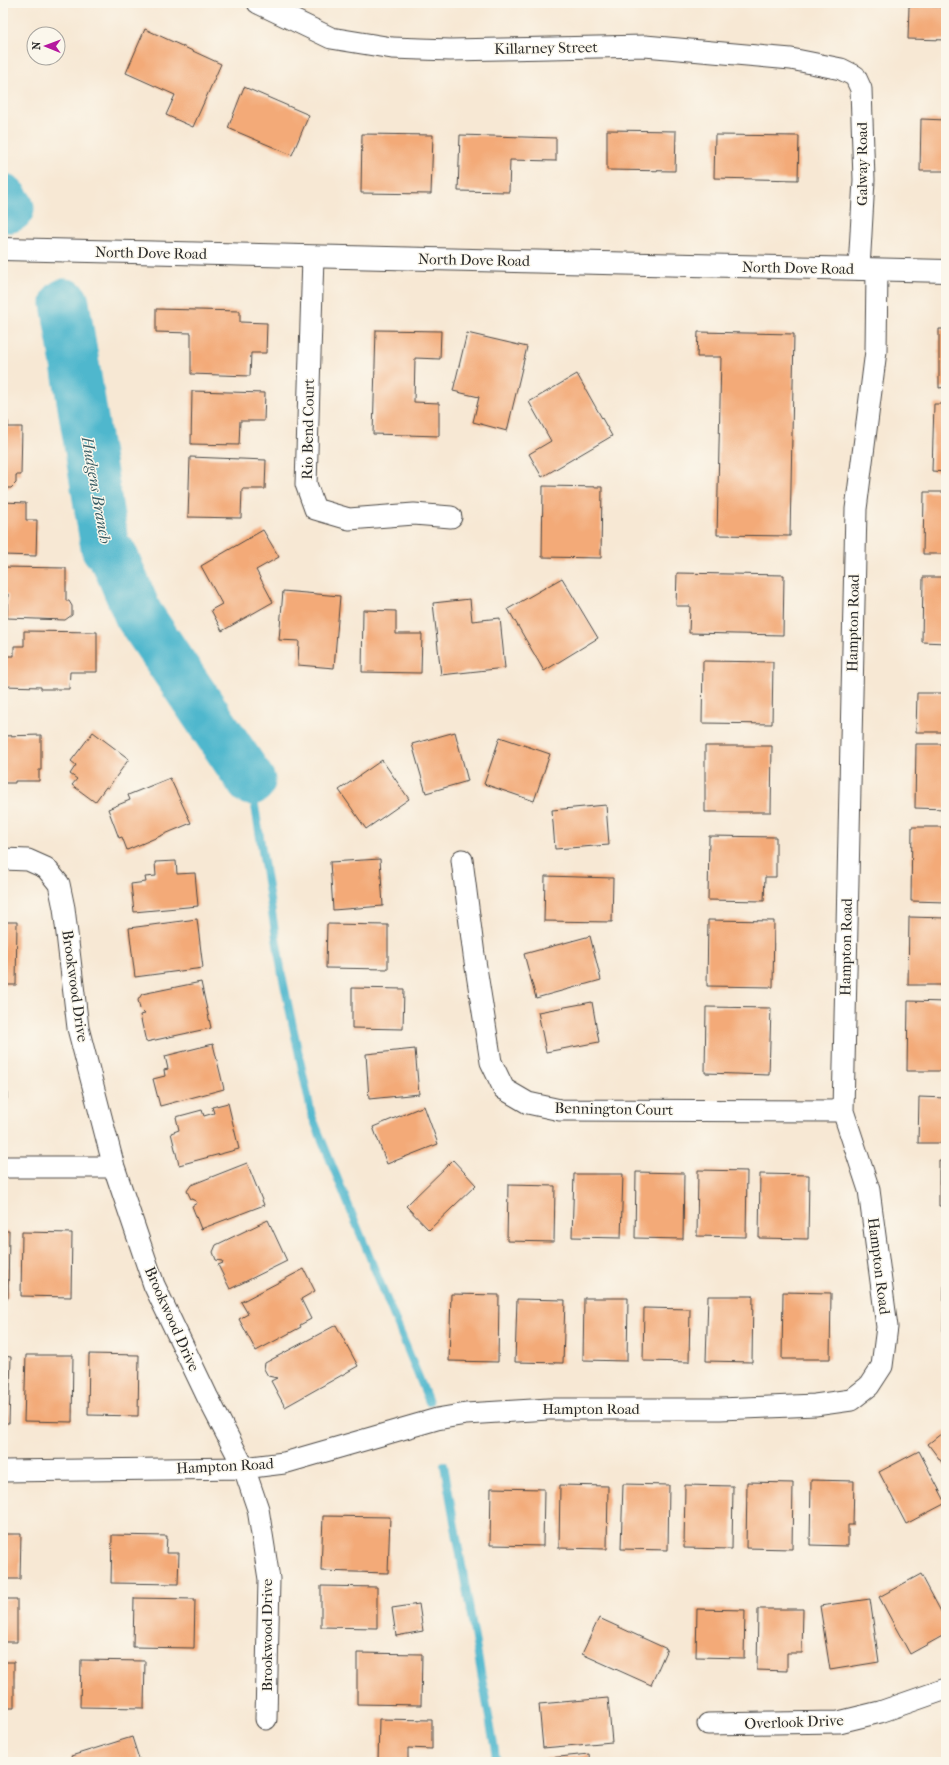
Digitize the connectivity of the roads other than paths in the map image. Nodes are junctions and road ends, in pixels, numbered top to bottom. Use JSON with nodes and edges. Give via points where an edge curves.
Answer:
{"nodes":[{"id":1,"x":258,"y":3,"type":"edge"},
{"id":2,"x":841,"y":69,"type":"joint"},
{"id":3,"x":3,"y":249,"type":"edge"},
{"id":4,"x":313,"y":256,"type":"junction"},
{"id":5,"x":868,"y":270,"type":"junction"},
{"id":6,"x":946,"y":272,"type":"edge"},
{"id":7,"x":451,"y":518,"type":"dead end"},
{"id":8,"x":3,"y":859,"type":"edge"},
{"id":9,"x":462,"y":860,"type":"dead end"},
{"id":10,"x":843,"y":1111,"type":"junction"},
{"id":11,"x":3,"y":1167,"type":"edge"},
{"id":12,"x":114,"y":1167,"type":"junction"},
{"id":13,"x":244,"y":1468,"type":"junction"},
{"id":14,"x":3,"y":1471,"type":"edge"},
{"id":15,"x":946,"y":1689,"type":"edge"},
{"id":16,"x":266,"y":1719,"type":"dead end"},
{"id":17,"x":708,"y":1724,"type":"dead end"}],
"edges":[{"from":1,"to":2,"type":"street","name":"Killarney Street","via":[[331,38],[392,48],[450,50],[645,46],[791,60]]},
{"from":2,"to":5,"type":"street","name":"Galway Road","via":[[855,76],[861,89]]},
{"from":3,"to":4,"type":"street","name":"North Dove Road"},
{"from":4,"to":5,"type":"street","name":"North Dove Road"},
{"from":4,"to":7,"type":"street","name":"Rio Bend Court","via":[[306,484],[315,509],[349,519],[414,514]]},
{"from":5,"to":6,"type":"street","name":"North Dove Road"},
{"from":5,"to":10,"type":"street","name":"Hampton Road","via":[[876,351],[856,509]]},
{"from":8,"to":12,"type":"street","name":"Brookwood Drive","via":[[28,860],[46,868],[59,884],[78,1028]]},
{"from":9,"to":10,"type":"street","name":"Bennington Court","via":[[491,1062],[504,1089],[528,1103],[560,1110]]},
{"from":10,"to":13,"type":"street","name":"Hampton Road","via":[[869,1190],[887,1327],[882,1366],[869,1386],[851,1400],[815,1405],[720,1409],[549,1409],[466,1414],[437,1419],[284,1463]]},
{"from":11,"to":12,"type":"street"},
{"from":12,"to":13,"type":"street","name":"Brookwood Drive","via":[[154,1285]]},
{"from":13,"to":14,"type":"street","name":"Hampton Road"},
{"from":13,"to":16,"type":"street","name":"Brookwood Drive","via":[[258,1509],[268,1579]]},
{"from":15,"to":17,"type":"street","name":"Overlook Drive","via":[[880,1712],[839,1722]]}]}
